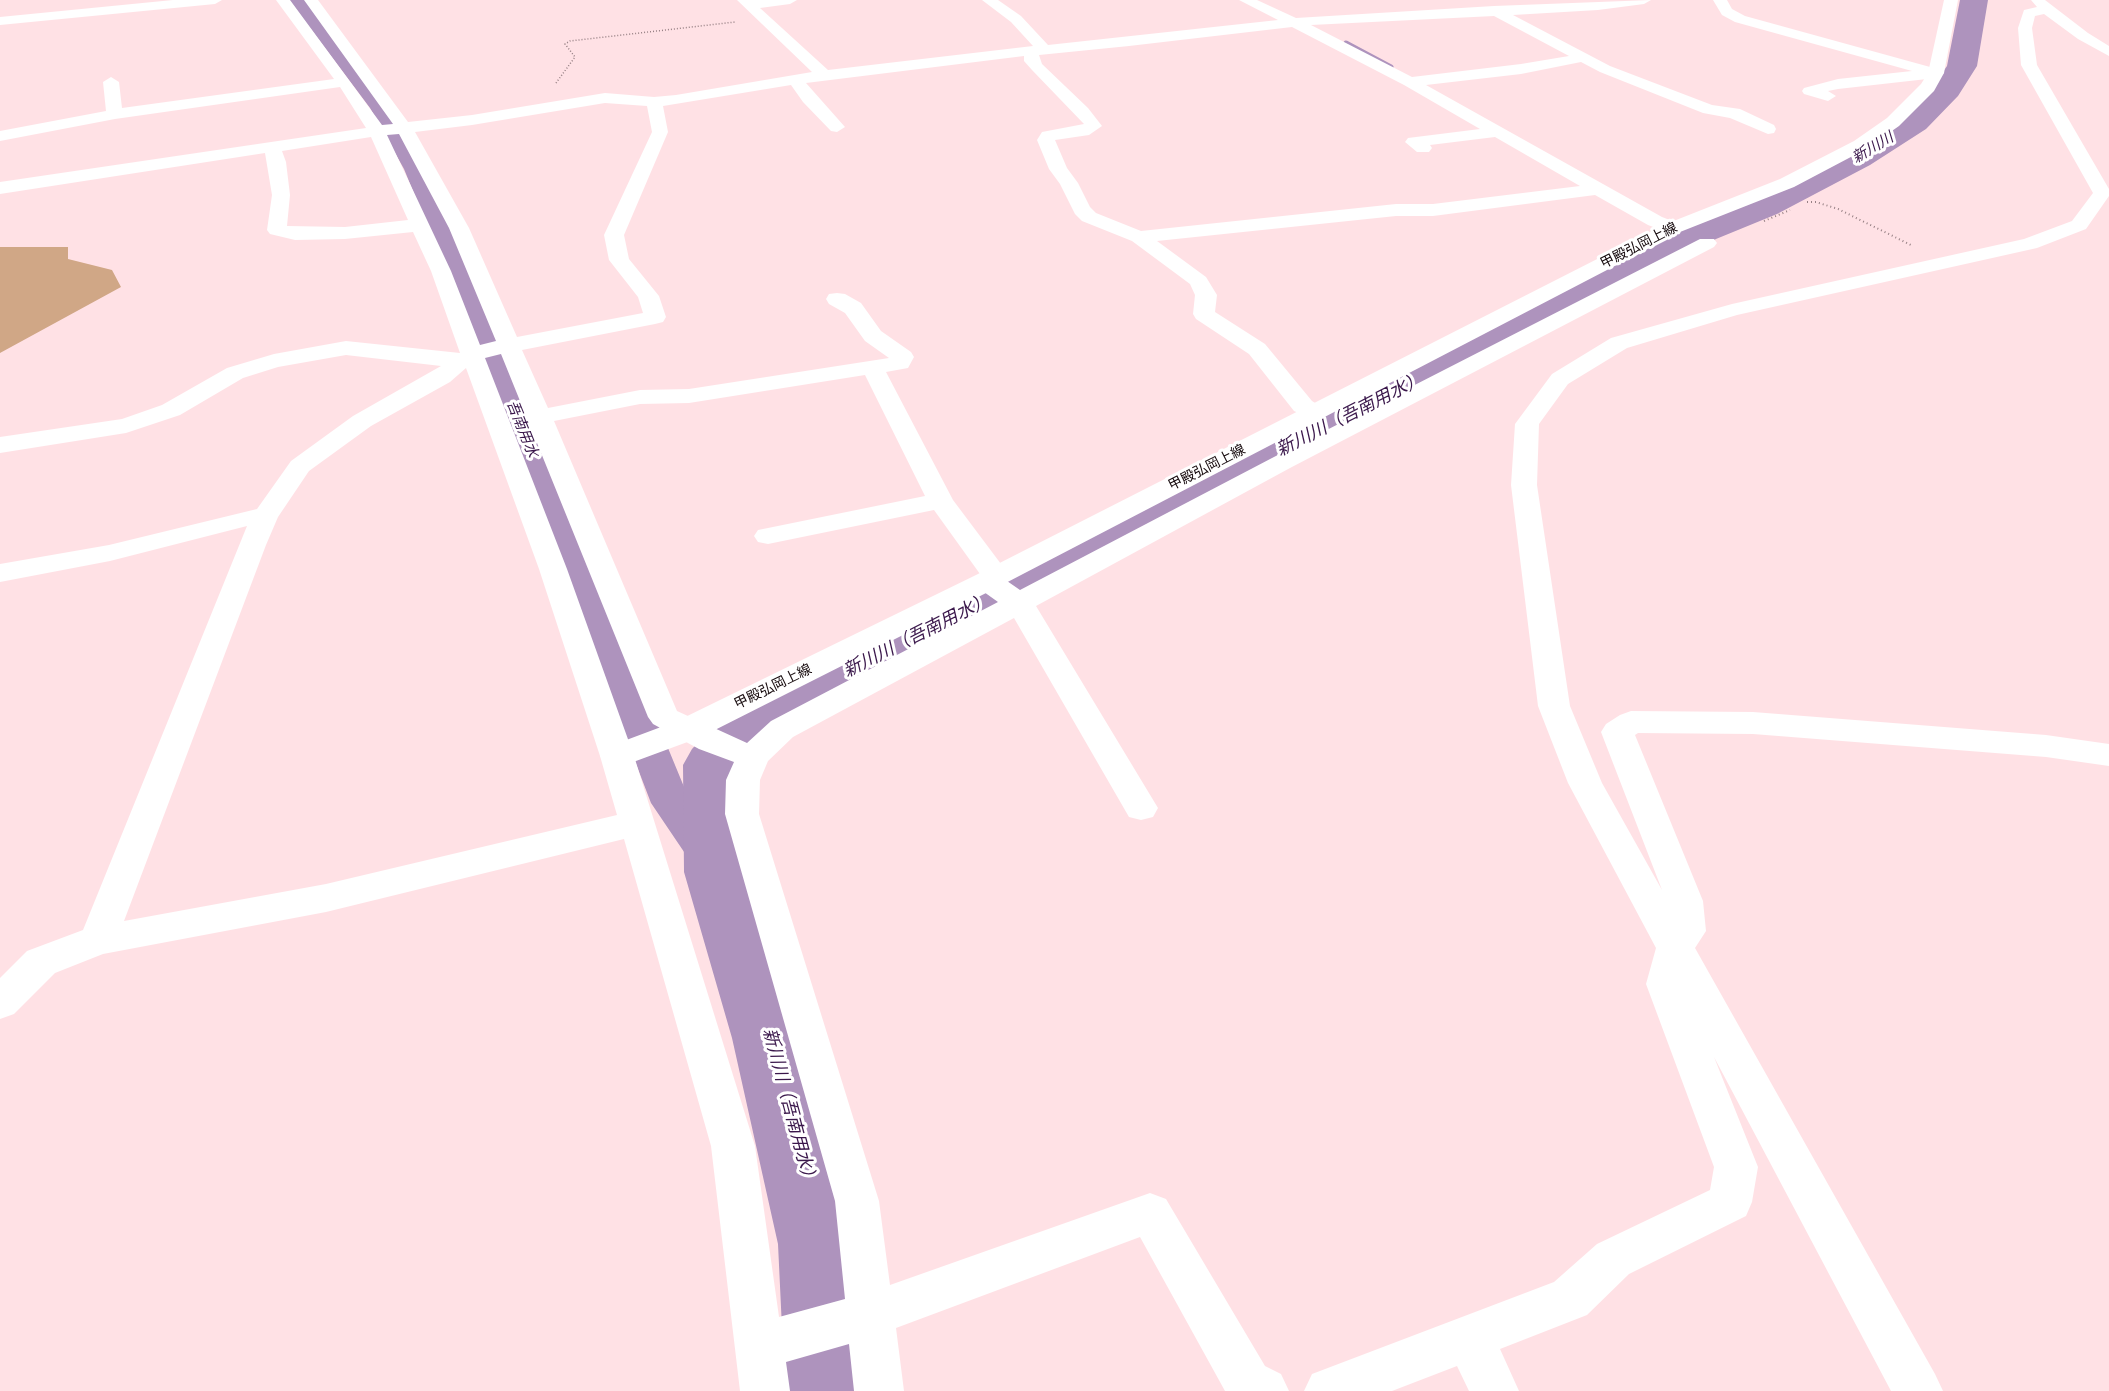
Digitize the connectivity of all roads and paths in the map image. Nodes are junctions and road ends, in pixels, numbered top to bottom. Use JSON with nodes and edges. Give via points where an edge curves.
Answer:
{"nodes":[{"id":1,"x":215,"y":0,"type":"edge"},
{"id":2,"x":283,"y":0,"type":"edge"},
{"id":3,"x":311,"y":0,"type":"edge"},
{"id":4,"x":790,"y":0,"type":"edge"},
{"id":5,"x":989,"y":0,"type":"edge"},
{"id":6,"x":1246,"y":0,"type":"edge"},
{"id":7,"x":1644,"y":0,"type":"edge"},
{"id":8,"x":1720,"y":0,"type":"edge"},
{"id":9,"x":1951,"y":0,"type":"edge"},
{"id":10,"x":747,"y":2,"type":"edge"},
{"id":11,"x":2043,"y":4,"type":"edge"},
{"id":12,"x":1494,"y":10,"type":"junction"},
{"id":13,"x":765,"y":18,"type":"junction"},
{"id":14,"x":0,"y":21,"type":"edge"},
{"id":15,"x":1294,"y":22,"type":"junction"},
{"id":16,"x":1037,"y":50,"type":"junction"},
{"id":17,"x":2109,"y":52,"type":"edge"},
{"id":18,"x":1581,"y":58,"type":"junction"},
{"id":19,"x":1935,"y":74,"type":"junction"},
{"id":20,"x":824,"y":75,"type":"junction"},
{"id":21,"x":795,"y":79,"type":"junction"},
{"id":22,"x":344,"y":81,"type":"junction"},
{"id":23,"x":111,"y":82,"type":"dead end"},
{"id":24,"x":1410,"y":82,"type":"junction"},
{"id":25,"x":1828,"y":96,"type":"dead end"},
{"id":26,"x":654,"y":102,"type":"junction"},
{"id":27,"x":543,"y":107,"type":"junction"},
{"id":28,"x":115,"y":114,"type":"junction"},
{"id":29,"x":837,"y":127,"type":"dead end"},
{"id":30,"x":1768,"y":129,"type":"dead end"},
{"id":31,"x":390,"y":130,"type":"junction"},
{"id":32,"x":1497,"y":132,"type":"junction"},
{"id":33,"x":0,"y":136,"type":"edge"},
{"id":34,"x":272,"y":148,"type":"junction"},
{"id":35,"x":1423,"y":148,"type":"dead end"},
{"id":36,"x":0,"y":188,"type":"edge"},
{"id":37,"x":1598,"y":189,"type":"junction"},
{"id":38,"x":1803,"y":202,"type":"dead end"},
{"id":39,"x":1793,"y":208,"type":"dead end"},
{"id":40,"x":1762,"y":222,"type":"dead end"},
{"id":41,"x":420,"y":225,"type":"junction"},
{"id":42,"x":1686,"y":236,"type":"junction"},
{"id":43,"x":1139,"y":237,"type":"junction"},
{"id":44,"x":1918,"y":248,"type":"dead end"},
{"id":45,"x":837,"y":299,"type":"dead end"},
{"id":46,"x":485,"y":351,"type":"junction"},
{"id":47,"x":873,"y":369,"type":"junction"},
{"id":48,"x":1314,"y":413,"type":"junction"},
{"id":49,"x":539,"y":417,"type":"junction"},
{"id":50,"x":0,"y":445,"type":"edge"},
{"id":51,"x":941,"y":501,"type":"junction"},
{"id":52,"x":265,"y":517,"type":"junction"},
{"id":53,"x":768,"y":536,"type":"dead end"},
{"id":54,"x":0,"y":573,"type":"edge"},
{"id":55,"x":1002,"y":589,"type":"junction"},
{"id":56,"x":662,"y":744,"type":"junction"},
{"id":57,"x":748,"y":754,"type":"junction"},
{"id":58,"x":2109,"y":755,"type":"edge"},
{"id":59,"x":1141,"y":808,"type":"dead end"},
{"id":60,"x":637,"y":823,"type":"junction"},
{"id":61,"x":98,"y":940,"type":"junction"},
{"id":62,"x":1676,"y":945,"type":"junction"},
{"id":63,"x":0,"y":1004,"type":"edge"},
{"id":64,"x":865,"y":1316,"type":"junction"},
{"id":65,"x":1469,"y":1337,"type":"junction"},
{"id":66,"x":774,"y":1358,"type":"edge"},
{"id":67,"x":879,"y":1391,"type":"edge"},
{"id":68,"x":1264,"y":1391,"type":"edge"},
{"id":69,"x":1329,"y":1391,"type":"edge"},
{"id":70,"x":1494,"y":1391,"type":"edge"},
{"id":71,"x":1918,"y":1391,"type":"edge"}],
"edges":[{"from":1,"to":14,"type":"street"},
{"from":2,"to":22,"type":"street"},
{"from":3,"to":31,"type":"street"},
{"from":4,"to":10,"type":"street"},
{"from":5,"to":16,"type":"street","via":[[1016,19]]},
{"from":6,"to":15,"type":"street"},
{"from":7,"to":12,"type":"street"},
{"from":8,"to":19,"type":"street","via":[[1727,12],[1740,19]]},
{"from":9,"to":19,"type":"main road","name":"甲殿弘岡上線"},
{"from":10,"to":13,"type":"street"},
{"from":11,"to":17,"type":"street"},
{"from":11,"to":62,"type":"street","via":[[2030,13],[2025,28],[2030,65],[2102,193],[2079,225],[2030,244],[1732,310],[1619,343],[1560,379],[1527,424],[1524,485],[1554,706],[1585,783]]},
{"from":12,"to":15,"type":"street"},
{"from":12,"to":18,"type":"street"},
{"from":13,"to":20,"type":"street"},
{"from":13,"to":27,"type":"path","via":[[570,41],[565,44],[575,57],[542,98]]},
{"from":15,"to":16,"type":"street"},
{"from":15,"to":24,"type":"street"},
{"from":16,"to":20,"type":"street"},
{"from":16,"to":43,"type":"street","via":[[1032,61],[1094,126],[1048,136],[1046,140],[1058,169],[1089,217]]},
{"from":18,"to":24,"type":"street"},
{"from":18,"to":30,"type":"street","via":[[1709,110],[1734,114]]},
{"from":19,"to":25,"type":"street","via":[[1838,84],[1810,91]]},
{"from":19,"to":42,"type":"main road","name":"甲殿弘岡上線","via":[[1928,87],[1893,122],[1860,145]]},
{"from":20,"to":21,"type":"street"},
{"from":21,"to":26,"type":"street"},
{"from":21,"to":29,"type":"street"},
{"from":22,"to":28,"type":"street"},
{"from":22,"to":31,"type":"street"},
{"from":23,"to":28,"type":"street"},
{"from":24,"to":32,"type":"street"},
{"from":26,"to":27,"type":"street","via":[[604,98]]},
{"from":26,"to":46,"type":"street","via":[[660,132],[614,235],[619,260],[648,296],[655,317]]},
{"from":27,"to":31,"type":"street"},
{"from":28,"to":33,"type":"street"},
{"from":31,"to":34,"type":"street"},
{"from":31,"to":41,"type":"street"},
{"from":31,"to":46,"type":"street","via":[[459,228]]},
{"from":32,"to":35,"type":"street","via":[[1414,142]]},
{"from":32,"to":37,"type":"street"},
{"from":34,"to":36,"type":"street","via":[[93,184]]},
{"from":34,"to":41,"type":"street","via":[[281,195],[277,230],[345,234]]},
{"from":37,"to":42,"type":"street"},
{"from":37,"to":43,"type":"street","via":[[1433,210],[1396,210]]},
{"from":38,"to":44,"type":"path","via":[[1838,208]]},
{"from":39,"to":40,"type":"path"},
{"from":41,"to":46,"type":"street"},
{"from":42,"to":48,"type":"main road","name":"甲殿弘岡上線"},
{"from":42,"to":55,"type":"street","via":[[1281,463]]},
{"from":43,"to":48,"type":"street","via":[[1199,281],[1206,295],[1204,314],[1257,349],[1303,406]]},
{"from":45,"to":47,"type":"street","via":[[853,308],[873,336],[903,357],[900,363]]},
{"from":46,"to":49,"type":"street"},
{"from":46,"to":50,"type":"street","via":[[346,348],[274,361],[234,373],[171,410],[126,426]]},
{"from":46,"to":52,"type":"street","via":[[362,421],[300,466]]},
{"from":46,"to":56,"type":"street","via":[[553,569]]},
{"from":47,"to":49,"type":"street","via":[[689,396],[640,397]]},
{"from":47,"to":51,"type":"street"},
{"from":48,"to":55,"type":"main road","name":"甲殿弘岡上線"},
{"from":49,"to":56,"type":"street","via":[[664,717]]},
{"from":51,"to":53,"type":"street"},
{"from":51,"to":55,"type":"street"},
{"from":52,"to":54,"type":"street","via":[[250,517],[110,553]]},
{"from":52,"to":61,"type":"street"},
{"from":55,"to":56,"type":"main road","name":"甲殿弘岡上線"},
{"from":55,"to":57,"type":"street"},
{"from":55,"to":59,"type":"street"},
{"from":56,"to":57,"type":"street"},
{"from":56,"to":60,"type":"street"},
{"from":57,"to":64,"type":"street","via":[[742,814],[857,1201]]},
{"from":58,"to":62,"type":"street","via":[[2046,746],[1753,723],[1631,722],[1617,732],[1684,901],[1687,931]]},
{"from":60,"to":61,"type":"street","via":[[326,898]]},
{"from":60,"to":66,"type":"street","via":[[733,1146]]},
{"from":61,"to":63,"type":"street","via":[[41,962]]},
{"from":62,"to":65,"type":"street","via":[[1665,984],[1736,1167],[1730,1202],[1613,1259],[1570,1299]]},
{"from":62,"to":71,"type":"street"},
{"from":64,"to":66,"type":"street"},
{"from":64,"to":67,"type":"street"},
{"from":64,"to":68,"type":"street","via":[[1150,1213],[1248,1383]]},
{"from":65,"to":69,"type":"street"},
{"from":65,"to":70,"type":"street"}]}
